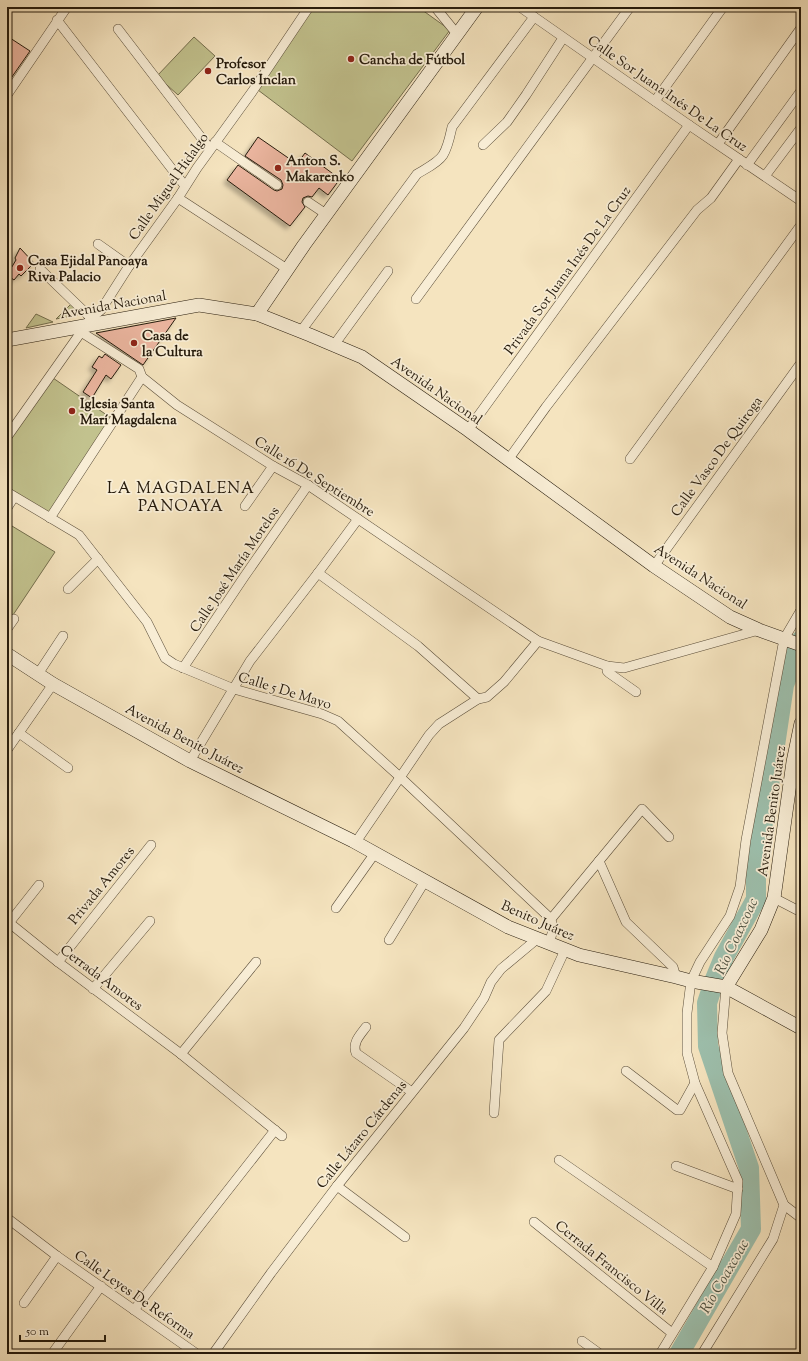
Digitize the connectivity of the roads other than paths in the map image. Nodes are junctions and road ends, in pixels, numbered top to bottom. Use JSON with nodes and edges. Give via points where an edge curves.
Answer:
{"nodes":[{"id":1,"x":67,"y":7,"type":"edge"},
{"id":2,"x":309,"y":7,"type":"edge"},
{"id":3,"x":435,"y":7,"type":"edge"},
{"id":4,"x":477,"y":7,"type":"edge"},
{"id":5,"x":520,"y":7,"type":"edge"},
{"id":6,"x":630,"y":7,"type":"edge"},
{"id":7,"x":723,"y":7,"type":"edge"},
{"id":8,"x":534,"y":17,"type":"junction"},
{"id":9,"x":57,"y":20,"type":"junction"},
{"id":10,"x":801,"y":28,"type":"edge"},
{"id":11,"x":118,"y":29,"type":"dead end"},
{"id":12,"x":457,"y":34,"type":"junction"},
{"id":13,"x":563,"y":38,"type":"junction"},
{"id":14,"x":593,"y":58,"type":"junction"},
{"id":15,"x":801,"y":91,"type":"edge"},
{"id":16,"x":7,"y":95,"type":"edge"},
{"id":17,"x":654,"y":101,"type":"junction"},
{"id":18,"x":688,"y":125,"type":"junction"},
{"id":19,"x":801,"y":128,"type":"edge"},
{"id":20,"x":718,"y":144,"type":"junction"},
{"id":21,"x":483,"y":145,"type":"dead end"},
{"id":22,"x":213,"y":146,"type":"junction"},
{"id":23,"x":739,"y":159,"type":"junction"},
{"id":24,"x":747,"y":164,"type":"junction"},
{"id":25,"x":765,"y":176,"type":"junction"},
{"id":26,"x":277,"y":185,"type":"dead end"},
{"id":27,"x":185,"y":186,"type":"junction"},
{"id":28,"x":178,"y":198,"type":"junction"},
{"id":29,"x":801,"y":201,"type":"edge"},
{"id":30,"x":308,"y":202,"type":"dead end"},
{"id":31,"x":326,"y":214,"type":"junction"},
{"id":32,"x":801,"y":225,"type":"edge"},
{"id":33,"x":98,"y":244,"type":"dead end"},
{"id":34,"x":129,"y":266,"type":"junction"},
{"id":35,"x":40,"y":269,"type":"dead end"},
{"id":36,"x":287,"y":269,"type":"junction"},
{"id":37,"x":388,"y":271,"type":"dead end"},
{"id":38,"x":416,"y":299,"type":"dead end"},
{"id":39,"x":257,"y":314,"type":"junction"},
{"id":40,"x":86,"y":325,"type":"junction"},
{"id":41,"x":301,"y":331,"type":"junction"},
{"id":42,"x":7,"y":340,"type":"edge"},
{"id":43,"x":334,"y":345,"type":"junction"},
{"id":44,"x":801,"y":363,"type":"edge"},
{"id":45,"x":142,"y":377,"type":"junction"},
{"id":46,"x":468,"y":430,"type":"junction"},
{"id":47,"x":7,"y":437,"type":"edge"},
{"id":48,"x":630,"y":459,"type":"dead end"},
{"id":49,"x":508,"y":460,"type":"junction"},
{"id":50,"x":273,"y":466,"type":"junction"},
{"id":51,"x":308,"y":485,"type":"junction"},
{"id":52,"x":11,"y":494,"type":"edge"},
{"id":53,"x":245,"y":506,"type":"dead end"},
{"id":54,"x":7,"y":508,"type":"edge"},
{"id":55,"x":50,"y":518,"type":"junction"},
{"id":56,"x":358,"y":519,"type":"junction"},
{"id":57,"x":98,"y":559,"type":"junction"},
{"id":58,"x":654,"y":566,"type":"junction"},
{"id":59,"x":318,"y":573,"type":"junction"},
{"id":60,"x":68,"y":589,"type":"dead end"},
{"id":61,"x":801,"y":610,"type":"edge"},
{"id":62,"x":14,"y":619,"type":"dead end"},
{"id":63,"x":7,"y":629,"type":"edge"},
{"id":64,"x":759,"y":630,"type":"junction"},
{"id":65,"x":63,"y":636,"type":"dead end"},
{"id":66,"x":538,"y":641,"type":"junction"},
{"id":67,"x":792,"y":642,"type":"edge"},
{"id":68,"x":7,"y":654,"type":"edge"},
{"id":69,"x":607,"y":666,"type":"junction"},
{"id":70,"x":184,"y":668,"type":"junction"},
{"id":71,"x":38,"y":674,"type":"junction"},
{"id":72,"x":53,"y":684,"type":"junction"},
{"id":73,"x":234,"y":689,"type":"junction"},
{"id":74,"x":636,"y":692,"type":"dead end"},
{"id":75,"x":478,"y":699,"type":"junction"},
{"id":76,"x":801,"y":723,"type":"edge"},
{"id":77,"x":19,"y":732,"type":"junction"},
{"id":78,"x":7,"y":750,"type":"edge"},
{"id":79,"x":190,"y":761,"type":"junction"},
{"id":80,"x":797,"y":764,"type":"edge"},
{"id":81,"x":68,"y":768,"type":"dead end"},
{"id":82,"x":400,"y":777,"type":"junction"},
{"id":83,"x":669,"y":837,"type":"dead end"},
{"id":84,"x":353,"y":841,"type":"junction"},
{"id":85,"x":151,"y":845,"type":"dead end"},
{"id":86,"x":375,"y":853,"type":"junction"},
{"id":87,"x":599,"y":861,"type":"junction"},
{"id":88,"x":425,"y":881,"type":"junction"},
{"id":89,"x":39,"y":885,"type":"dead end"},
{"id":90,"x":774,"y":898,"type":"junction"},
{"id":91,"x":336,"y":908,"type":"dead end"},
{"id":92,"x":801,"y":912,"type":"edge"},
{"id":93,"x":551,"y":919,"type":"junction"},
{"id":94,"x":150,"y":921,"type":"dead end"},
{"id":95,"x":8,"y":922,"type":"edge"},
{"id":96,"x":537,"y":938,"type":"junction"},
{"id":97,"x":388,"y":940,"type":"dead end"},
{"id":98,"x":549,"y":944,"type":"junction"},
{"id":99,"x":565,"y":950,"type":"junction"},
{"id":100,"x":58,"y":962,"type":"junction"},
{"id":101,"x":256,"y":962,"type":"dead end"},
{"id":102,"x":676,"y":977,"type":"junction"},
{"id":103,"x":697,"y":982,"type":"junction"},
{"id":104,"x":722,"y":986,"type":"junction"},
{"id":105,"x":94,"y":989,"type":"junction"},
{"id":106,"x":366,"y":1027,"type":"dead end"},
{"id":107,"x":801,"y":1028,"type":"edge"},
{"id":108,"x":181,"y":1054,"type":"junction"},
{"id":109,"x":626,"y":1071,"type":"dead end"},
{"id":110,"x":695,"y":1083,"type":"junction"},
{"id":111,"x":412,"y":1092,"type":"junction"},
{"id":112,"x":494,"y":1113,"type":"dead end"},
{"id":113,"x":559,"y":1160,"type":"dead end"},
{"id":114,"x":676,"y":1166,"type":"dead end"},
{"id":115,"x":337,"y":1186,"type":"junction"},
{"id":116,"x":738,"y":1189,"type":"junction"},
{"id":117,"x":784,"y":1205,"type":"junction"},
{"id":118,"x":7,"y":1218,"type":"edge"},
{"id":119,"x":801,"y":1218,"type":"edge"},
{"id":120,"x":534,"y":1222,"type":"dead end"},
{"id":121,"x":406,"y":1237,"type":"dead end"},
{"id":122,"x":57,"y":1256,"type":"junction"},
{"id":123,"x":713,"y":1267,"type":"junction"},
{"id":124,"x":100,"y":1286,"type":"junction"},
{"id":125,"x":24,"y":1303,"type":"dead end"},
{"id":126,"x":134,"y":1310,"type":"junction"},
{"id":127,"x":672,"y":1333,"type":"junction"},
{"id":128,"x":582,"y":1341,"type":"dead end"},
{"id":129,"x":52,"y":1354,"type":"edge"},
{"id":130,"x":197,"y":1354,"type":"edge"},
{"id":131,"x":214,"y":1354,"type":"edge"},
{"id":132,"x":600,"y":1354,"type":"edge"},
{"id":133,"x":660,"y":1354,"type":"edge"},
{"id":134,"x":702,"y":1354,"type":"edge"}],
"edges":[{"from":1,"to":9,"type":"street"},
{"from":2,"to":22,"type":"street","name":"Calle Miguel Hidalgo"},
{"from":3,"to":12,"type":"street"},
{"from":4,"to":12,"type":"street"},
{"from":5,"to":8,"type":"street","name":"Calle Sor Juana Inés De La Cruz"},
{"from":6,"to":14,"type":"street"},
{"from":7,"to":17,"type":"street"},
{"from":8,"to":13,"type":"street","name":"Calle Sor Juana Inés De La Cruz"},
{"from":8,"to":41,"type":"street","via":[[452,127],[443,155],[417,174]]},
{"from":9,"to":16,"type":"street"},
{"from":9,"to":27,"type":"street"},
{"from":10,"to":20,"type":"street"},
{"from":11,"to":22,"type":"street"},
{"from":12,"to":31,"type":"street"},
{"from":13,"to":14,"type":"street","name":"Calle Sor Juana Inés De La Cruz"},
{"from":13,"to":21,"type":"street","via":[[507,122]]},
{"from":14,"to":17,"type":"street","name":"Calle Sor Juana Inés De La Cruz"},
{"from":14,"to":38,"type":"street"},
{"from":15,"to":24,"type":"street"},
{"from":17,"to":18,"type":"street","name":"Calle Sor Juana Inés De La Cruz"},
{"from":18,"to":20,"type":"street","name":"Calle Sor Juana Inés De La Cruz"},
{"from":18,"to":46,"type":"street","name":"Privada Sor Juana Inés De La Cruz"},
{"from":19,"to":25,"type":"street"},
{"from":20,"to":23,"type":"street","name":"Calle Sor Juana Inés De La Cruz"},
{"from":22,"to":26,"type":"street"},
{"from":22,"to":27,"type":"street","name":"Calle Miguel Hidalgo"},
{"from":23,"to":24,"type":"street","name":"Calle Sor Juana Inés De La Cruz"},
{"from":23,"to":49,"type":"street","via":[[711,198],[692,216]]},
{"from":24,"to":25,"type":"street","name":"Calle Sor Juana Inés De La Cruz"},
{"from":25,"to":29,"type":"street","name":"Calle Sor Juana Inés De La Cruz"},
{"from":27,"to":28,"type":"street","name":"Calle Miguel Hidalgo"},
{"from":28,"to":34,"type":"street","name":"Calle Miguel Hidalgo"},
{"from":28,"to":36,"type":"street"},
{"from":30,"to":31,"type":"street"},
{"from":31,"to":36,"type":"street"},
{"from":32,"to":48,"type":"street"},
{"from":33,"to":34,"type":"street"},
{"from":34,"to":40,"type":"street","name":"Calle Miguel Hidalgo","via":[[101,310]]},
{"from":35,"to":40,"type":"street","name":"Calle 16 De Septiembre"},
{"from":36,"to":39,"type":"street"},
{"from":37,"to":43,"type":"street"},
{"from":39,"to":40,"type":"street","name":"Avenida Nacional","via":[[199,305]]},
{"from":39,"to":41,"type":"street","name":"Avenida Nacional"},
{"from":40,"to":42,"type":"street","name":"Avenida Nacional"},
{"from":40,"to":45,"type":"street","name":"Calle 16 De Septiembre","via":[[139,369]]},
{"from":40,"to":47,"type":"street","name":"Calle Miguel Hidalgo"},
{"from":41,"to":43,"type":"street","name":"Avenida Nacional"},
{"from":43,"to":46,"type":"street","name":"Avenida Nacional","via":[[362,357]]},
{"from":44,"to":58,"type":"street","name":"Calle Vasco De Quiroga"},
{"from":45,"to":50,"type":"street","name":"Calle 16 De Septiembre","via":[[176,405]]},
{"from":45,"to":55,"type":"street"},
{"from":46,"to":49,"type":"street","name":"Avenida Nacional"},
{"from":49,"to":58,"type":"street","name":"Avenida Nacional"},
{"from":50,"to":51,"type":"street","name":"Calle 16 De Septiembre"},
{"from":50,"to":53,"type":"street"},
{"from":51,"to":56,"type":"street","name":"Calle 16 De Septiembre"},
{"from":51,"to":70,"type":"street","name":"Calle José María Morelos"},
{"from":52,"to":54,"type":"street"},
{"from":52,"to":55,"type":"street","name":"Calle 5 De Mayo"},
{"from":55,"to":57,"type":"street","name":"Calle 5 De Mayo","via":[[79,535]]},
{"from":56,"to":59,"type":"street"},
{"from":56,"to":66,"type":"street","name":"Calle 16 De Septiembre"},
{"from":57,"to":60,"type":"street"},
{"from":57,"to":70,"type":"street","name":"Calle 5 De Mayo","via":[[147,622],[165,658]]},
{"from":58,"to":64,"type":"street","name":"Avenida Nacional","via":[[730,617]]},
{"from":59,"to":73,"type":"street","via":[[250,661]]},
{"from":59,"to":75,"type":"street","via":[[418,646]]},
{"from":61,"to":67,"type":"street"},
{"from":62,"to":63,"type":"street"},
{"from":64,"to":67,"type":"street","name":"Avenida Nacional"},
{"from":64,"to":69,"type":"street","via":[[624,668]]},
{"from":65,"to":71,"type":"street"},
{"from":66,"to":69,"type":"street","name":"Calle 16 De Septiembre"},
{"from":66,"to":75,"type":"street","via":[[504,682],[487,697]]},
{"from":67,"to":103,"type":"street","via":[[746,840],[740,887],[730,916],[700,962]]},
{"from":68,"to":71,"type":"street","name":"Avenida Benito Juárez"},
{"from":69,"to":74,"type":"street","via":[[609,674]]},
{"from":70,"to":73,"type":"street","name":"Calle 5 De Mayo"},
{"from":71,"to":72,"type":"street","name":"Avenida Benito Juárez"},
{"from":72,"to":77,"type":"street"},
{"from":72,"to":79,"type":"street","name":"Avenida Benito Juárez"},
{"from":73,"to":79,"type":"street"},
{"from":73,"to":82,"type":"street","name":"Calle 5 De Mayo","via":[[338,721]]},
{"from":75,"to":82,"type":"street","via":[[439,724]]},
{"from":76,"to":80,"type":"street","name":"Avenida Benito Juárez"},
{"from":77,"to":78,"type":"street"},
{"from":77,"to":81,"type":"street"},
{"from":79,"to":84,"type":"street","name":"Avenida Benito Juárez"},
{"from":80,"to":90,"type":"street","name":"Avenida Benito Juárez"},
{"from":82,"to":84,"type":"street","via":[[358,839]]},
{"from":82,"to":93,"type":"street","name":"Calle 5 De Mayo"},
{"from":83,"to":87,"type":"street","via":[[642,809]]},
{"from":84,"to":86,"type":"street","name":"Benito Juárez"},
{"from":85,"to":100,"type":"street","name":"Privada Amores"},
{"from":86,"to":88,"type":"street","name":"Benito Juárez"},
{"from":86,"to":91,"type":"street"},
{"from":87,"to":93,"type":"street"},
{"from":87,"to":102,"type":"street","via":[[626,922],[673,967]]},
{"from":88,"to":96,"type":"street","name":"Benito Juárez","via":[[508,927]]},
{"from":88,"to":97,"type":"street"},
{"from":89,"to":95,"type":"street"},
{"from":90,"to":92,"type":"street"},
{"from":90,"to":104,"type":"street","name":"Avenida Benito Juárez","via":[[760,930]]},
{"from":93,"to":98,"type":"street","via":[[553,930]]},
{"from":94,"to":105,"type":"street"},
{"from":95,"to":100,"type":"street","name":"Cerrada Amores"},
{"from":96,"to":98,"type":"street","name":"Benito Juárez"},
{"from":96,"to":111,"type":"street","name":"Calle Lázaro Cárdenas","via":[[501,969],[464,1028]]},
{"from":98,"to":99,"type":"street","name":"Benito Juárez"},
{"from":99,"to":102,"type":"street","name":"Benito Juárez","via":[[579,956]]},
{"from":99,"to":112,"type":"street","via":[[546,991],[499,1040]]},
{"from":100,"to":105,"type":"street","name":"Cerrada Amores"},
{"from":101,"to":108,"type":"street"},
{"from":102,"to":103,"type":"street","name":"Benito Juárez"},
{"from":103,"to":104,"type":"street","name":"Benito Juárez"},
{"from":103,"to":110,"type":"street","via":[[687,1013],[687,1053]]},
{"from":104,"to":107,"type":"street"},
{"from":104,"to":117,"type":"street","via":[[722,1033],[728,1073]]},
{"from":105,"to":108,"type":"street","name":"Cerrada Amores"},
{"from":106,"to":111,"type":"street","via":[[355,1042],[356,1053]]},
{"from":108,"to":126,"type":"street","name":"Cerrada Amores","via":[[278,1133]]},
{"from":109,"to":110,"type":"street","via":[[677,1110],[680,1110]]},
{"from":110,"to":116,"type":"street","via":[[738,1181]]},
{"from":111,"to":115,"type":"street","name":"Calle Lázaro Cárdenas"},
{"from":113,"to":123,"type":"street"},
{"from":114,"to":116,"type":"street"},
{"from":115,"to":121,"type":"street"},
{"from":115,"to":131,"type":"street","name":"Calle Lázaro Cárdenas"},
{"from":116,"to":123,"type":"street","via":[[736,1214]]},
{"from":117,"to":119,"type":"street"},
{"from":117,"to":134,"type":"street","via":[[773,1239]]},
{"from":118,"to":122,"type":"street","name":"Calle Leyes De Reforma"},
{"from":120,"to":127,"type":"street","name":"Cerrada Francisco Villa"},
{"from":122,"to":124,"type":"street","name":"Calle Leyes De Reforma"},
{"from":122,"to":125,"type":"street"},
{"from":123,"to":127,"type":"street"},
{"from":124,"to":126,"type":"street","name":"Calle Leyes De Reforma"},
{"from":124,"to":129,"type":"street"},
{"from":126,"to":130,"type":"street","name":"Calle Leyes De Reforma"},
{"from":127,"to":133,"type":"street"},
{"from":128,"to":132,"type":"street"}]}
